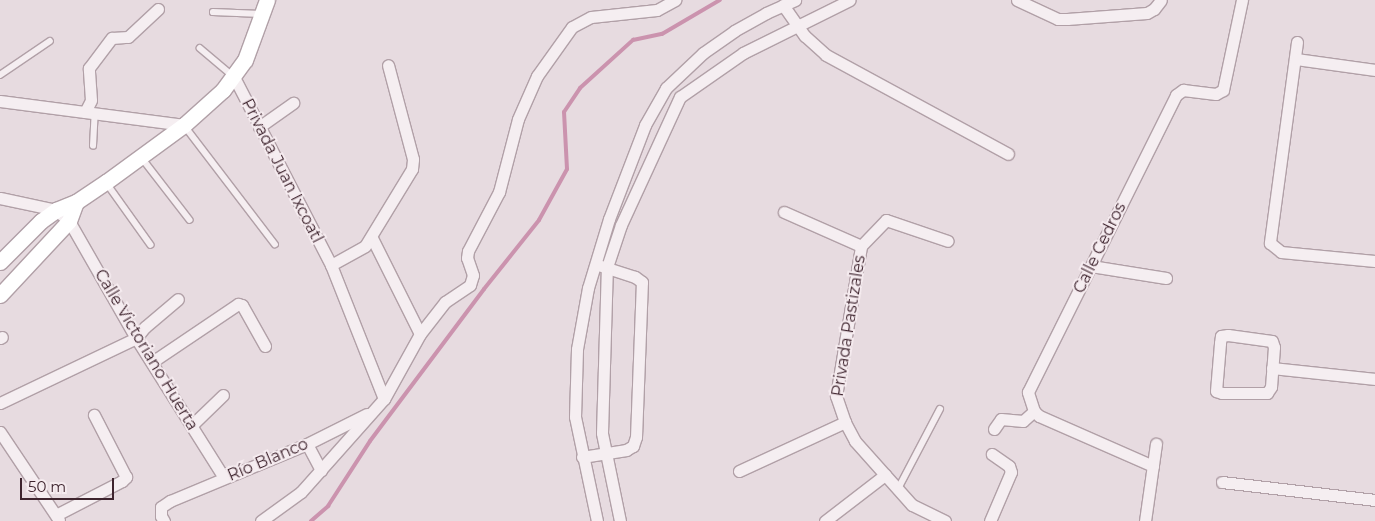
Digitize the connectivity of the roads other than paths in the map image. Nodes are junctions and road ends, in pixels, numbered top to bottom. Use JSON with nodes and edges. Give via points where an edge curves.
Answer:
{"nodes":[{"id":1,"x":675,"y":0,"type":"edge"},
{"id":2,"x":795,"y":0,"type":"edge"},
{"id":3,"x":850,"y":0,"type":"edge"},
{"id":4,"x":1016,"y":0,"type":"edge"},
{"id":5,"x":1242,"y":0,"type":"edge"},
{"id":6,"x":783,"y":4,"type":"junction"},
{"id":7,"x":1157,"y":5,"type":"edge"},
{"id":8,"x":265,"y":7,"type":"edge"},
{"id":9,"x":158,"y":9,"type":"dead end"},
{"id":10,"x":213,"y":12,"type":"dead end"},
{"id":11,"x":796,"y":25,"type":"junction"},
{"id":12,"x":50,"y":41,"type":"dead end"},
{"id":13,"x":1297,"y":42,"type":"dead end"},
{"id":14,"x":200,"y":48,"type":"dead end"},
{"id":15,"x":1296,"y":59,"type":"junction"},
{"id":16,"x":388,"y":65,"type":"dead end"},
{"id":17,"x":1375,"y":70,"type":"edge"},
{"id":18,"x":0,"y":75,"type":"edge"},
{"id":19,"x":234,"y":77,"type":"junction"},
{"id":20,"x":0,"y":101,"type":"edge"},
{"id":21,"x":293,"y":103,"type":"dead end"},
{"id":22,"x":90,"y":113,"type":"junction"},
{"id":23,"x":184,"y":125,"type":"junction"},
{"id":24,"x":259,"y":127,"type":"junction"},
{"id":25,"x":92,"y":146,"type":"dead end"},
{"id":26,"x":1008,"y":154,"type":"dead end"},
{"id":27,"x":141,"y":156,"type":"junction"},
{"id":28,"x":106,"y":182,"type":"junction"},
{"id":29,"x":0,"y":198,"type":"edge"},
{"id":30,"x":76,"y":202,"type":"junction"},
{"id":31,"x":56,"y":210,"type":"junction"},
{"id":32,"x":784,"y":212,"type":"dead end"},
{"id":33,"x":190,"y":220,"type":"dead end"},
{"id":34,"x":69,"y":221,"type":"junction"},
{"id":35,"x":372,"y":238,"type":"junction"},
{"id":36,"x":948,"y":241,"type":"dead end"},
{"id":37,"x":275,"y":244,"type":"dead end"},
{"id":38,"x":151,"y":245,"type":"dead end"},
{"id":39,"x":861,"y":246,"type":"junction"},
{"id":40,"x":1375,"y":261,"type":"edge"},
{"id":41,"x":0,"y":262,"type":"edge"},
{"id":42,"x":595,"y":264,"type":"junction"},
{"id":43,"x":331,"y":265,"type":"junction"},
{"id":44,"x":1091,"y":266,"type":"junction"},
{"id":45,"x":607,"y":267,"type":"junction"},
{"id":46,"x":1166,"y":278,"type":"dead end"},
{"id":47,"x":0,"y":295,"type":"edge"},
{"id":48,"x":178,"y":299,"type":"dead end"},
{"id":49,"x":420,"y":334,"type":"junction"},
{"id":50,"x":136,"y":338,"type":"junction"},
{"id":51,"x":265,"y":346,"type":"dead end"},
{"id":52,"x":152,"y":362,"type":"junction"},
{"id":53,"x":1272,"y":368,"type":"junction"},
{"id":54,"x":1375,"y":379,"type":"edge"},
{"id":55,"x":223,"y":395,"type":"dead end"},
{"id":56,"x":384,"y":399,"type":"junction"},
{"id":57,"x":0,"y":403,"type":"edge"},
{"id":58,"x":940,"y":409,"type":"dead end"},
{"id":59,"x":373,"y":410,"type":"junction"},
{"id":60,"x":1034,"y":411,"type":"junction"},
{"id":61,"x":94,"y":415,"type":"dead end"},
{"id":62,"x":845,"y":422,"type":"junction"},
{"id":63,"x":192,"y":426,"type":"junction"},
{"id":64,"x":994,"y":429,"type":"dead end"},
{"id":65,"x":0,"y":432,"type":"edge"},
{"id":66,"x":307,"y":444,"type":"junction"},
{"id":67,"x":1156,"y":444,"type":"dead end"},
{"id":68,"x":605,"y":453,"type":"junction"},
{"id":69,"x":992,"y":454,"type":"dead end"},
{"id":70,"x":582,"y":457,"type":"junction"},
{"id":71,"x":1153,"y":466,"type":"junction"},
{"id":72,"x":321,"y":470,"type":"junction"},
{"id":73,"x":739,"y":470,"type":"dead end"},
{"id":74,"x":885,"y":475,"type":"junction"},
{"id":75,"x":224,"y":478,"type":"junction"},
{"id":76,"x":1222,"y":482,"type":"dead end"},
{"id":77,"x":898,"y":489,"type":"junction"},
{"id":78,"x":1375,"y":500,"type":"edge"},
{"id":79,"x":58,"y":518,"type":"edge"},
{"id":80,"x":164,"y":521,"type":"edge"},
{"id":81,"x":261,"y":521,"type":"edge"},
{"id":82,"x":597,"y":521,"type":"edge"},
{"id":83,"x":620,"y":521,"type":"edge"},
{"id":84,"x":825,"y":521,"type":"edge"},
{"id":85,"x":945,"y":521,"type":"edge"},
{"id":86,"x":990,"y":521,"type":"edge"},
{"id":87,"x":1146,"y":521,"type":"edge"}],
"edges":[{"from":1,"to":49,"type":"street","via":[[661,9],[591,18],[572,27],[537,76],[518,119],[499,192],[468,252],[473,280],[445,302]]},
{"from":2,"to":6,"type":"street"},
{"from":3,"to":11,"type":"street"},
{"from":4,"to":7,"type":"street","via":[[1058,19],[1147,13]]},
{"from":5,"to":44,"type":"street","name":"Calle Cedros","via":[[1223,90],[1216,94],[1183,90],[1176,95]]},
{"from":6,"to":11,"type":"street"},
{"from":6,"to":42,"type":"street","via":[[734,31],[703,53],[666,88],[645,125]]},
{"from":8,"to":10,"type":"lane"},
{"from":8,"to":19,"type":"street","via":[[245,60]]},
{"from":9,"to":22,"type":"street","via":[[128,37],[112,38],[89,68]]},
{"from":11,"to":26,"type":"street","via":[[826,55]]},
{"from":11,"to":45,"type":"street","via":[[743,53],[680,97],[621,225]]},
{"from":12,"to":18,"type":"lane"},
{"from":13,"to":15,"type":"street"},
{"from":14,"to":19,"type":"lane"},
{"from":15,"to":17,"type":"street"},
{"from":15,"to":40,"type":"street","via":[[1270,243],[1280,252]]},
{"from":16,"to":35,"type":"street","via":[[413,159],[412,169]]},
{"from":19,"to":23,"type":"street"},
{"from":19,"to":24,"type":"street","name":"Privada Juan Ixcoatl"},
{"from":20,"to":22,"type":"street"},
{"from":21,"to":24,"type":"street"},
{"from":22,"to":23,"type":"street"},
{"from":22,"to":25,"type":"lane"},
{"from":23,"to":27,"type":"street"},
{"from":23,"to":37,"type":"lane"},
{"from":24,"to":43,"type":"street","name":"Privada Juan Ixcoatl"},
{"from":27,"to":28,"type":"street"},
{"from":27,"to":33,"type":"lane"},
{"from":28,"to":30,"type":"street"},
{"from":28,"to":38,"type":"lane"},
{"from":29,"to":31,"type":"street"},
{"from":30,"to":31,"type":"street"},
{"from":30,"to":34,"type":"street"},
{"from":31,"to":34,"type":"street","name":"Calle Victoriano Huerta"},
{"from":31,"to":41,"type":"street"},
{"from":32,"to":39,"type":"street"},
{"from":34,"to":47,"type":"street"},
{"from":34,"to":50,"type":"street","name":"Calle Victoriano Huerta"},
{"from":35,"to":43,"type":"street","via":[[365,246]]},
{"from":35,"to":49,"type":"street"},
{"from":36,"to":39,"type":"street","name":"Privada Pastizales","via":[[886,220]]},
{"from":39,"to":62,"type":"street","name":"Privada Pastizales","via":[[836,396]]},
{"from":42,"to":45,"type":"street"},
{"from":42,"to":70,"type":"street","via":[[577,349],[576,417]]},
{"from":43,"to":56,"type":"street","name":"Privada Juan Ixcoatl"},
{"from":44,"to":46,"type":"street"},
{"from":44,"to":60,"type":"street","name":"Calle Cedros","via":[[1028,392]]},
{"from":45,"to":68,"type":"street","via":[[602,433]]},
{"from":45,"to":68,"type":"street","via":[[635,277],[642,282],[643,290],[636,437],[633,446]]},
{"from":48,"to":50,"type":"street"},
{"from":49,"to":56,"type":"street"},
{"from":50,"to":52,"type":"street","name":"Calle Victoriano Huerta"},
{"from":50,"to":57,"type":"street"},
{"from":51,"to":52,"type":"street","via":[[242,305],[238,304]]},
{"from":52,"to":63,"type":"street","name":"Calle Victoriano Huerta"},
{"from":53,"to":53,"type":"street","via":[[1272,341],[1221,336],[1216,391],[1267,393],[1271,387]]},
{"from":53,"to":54,"type":"street"},
{"from":55,"to":63,"type":"street"},
{"from":56,"to":59,"type":"street"},
{"from":58,"to":77,"type":"lane"},
{"from":59,"to":66,"type":"street","name":"Río Blanco"},
{"from":59,"to":72,"type":"street"},
{"from":60,"to":64,"type":"street","via":[[1023,421],[1001,419]]},
{"from":60,"to":71,"type":"street"},
{"from":61,"to":79,"type":"street","via":[[126,477]]},
{"from":62,"to":73,"type":"street"},
{"from":62,"to":74,"type":"street","name":"Privada Pastizales","via":[[855,441]]},
{"from":63,"to":75,"type":"street","name":"Calle Victoriano Huerta"},
{"from":65,"to":79,"type":"street"},
{"from":66,"to":72,"type":"street"},
{"from":66,"to":75,"type":"street","name":"Río Blanco"},
{"from":67,"to":71,"type":"street"},
{"from":68,"to":70,"type":"street"},
{"from":68,"to":83,"type":"street"},
{"from":69,"to":86,"type":"street","via":[[1009,466],[1011,472]]},
{"from":70,"to":82,"type":"street"},
{"from":71,"to":87,"type":"street"},
{"from":72,"to":81,"type":"street","via":[[300,492]]},
{"from":74,"to":77,"type":"street","name":"Privada Pastizales"},
{"from":74,"to":84,"type":"street"},
{"from":75,"to":80,"type":"street","name":"Río Blanco","via":[[161,507]]},
{"from":76,"to":78,"type":"street"},
{"from":77,"to":85,"type":"street","name":"Privada Pastizales","via":[[912,505]]}]}
